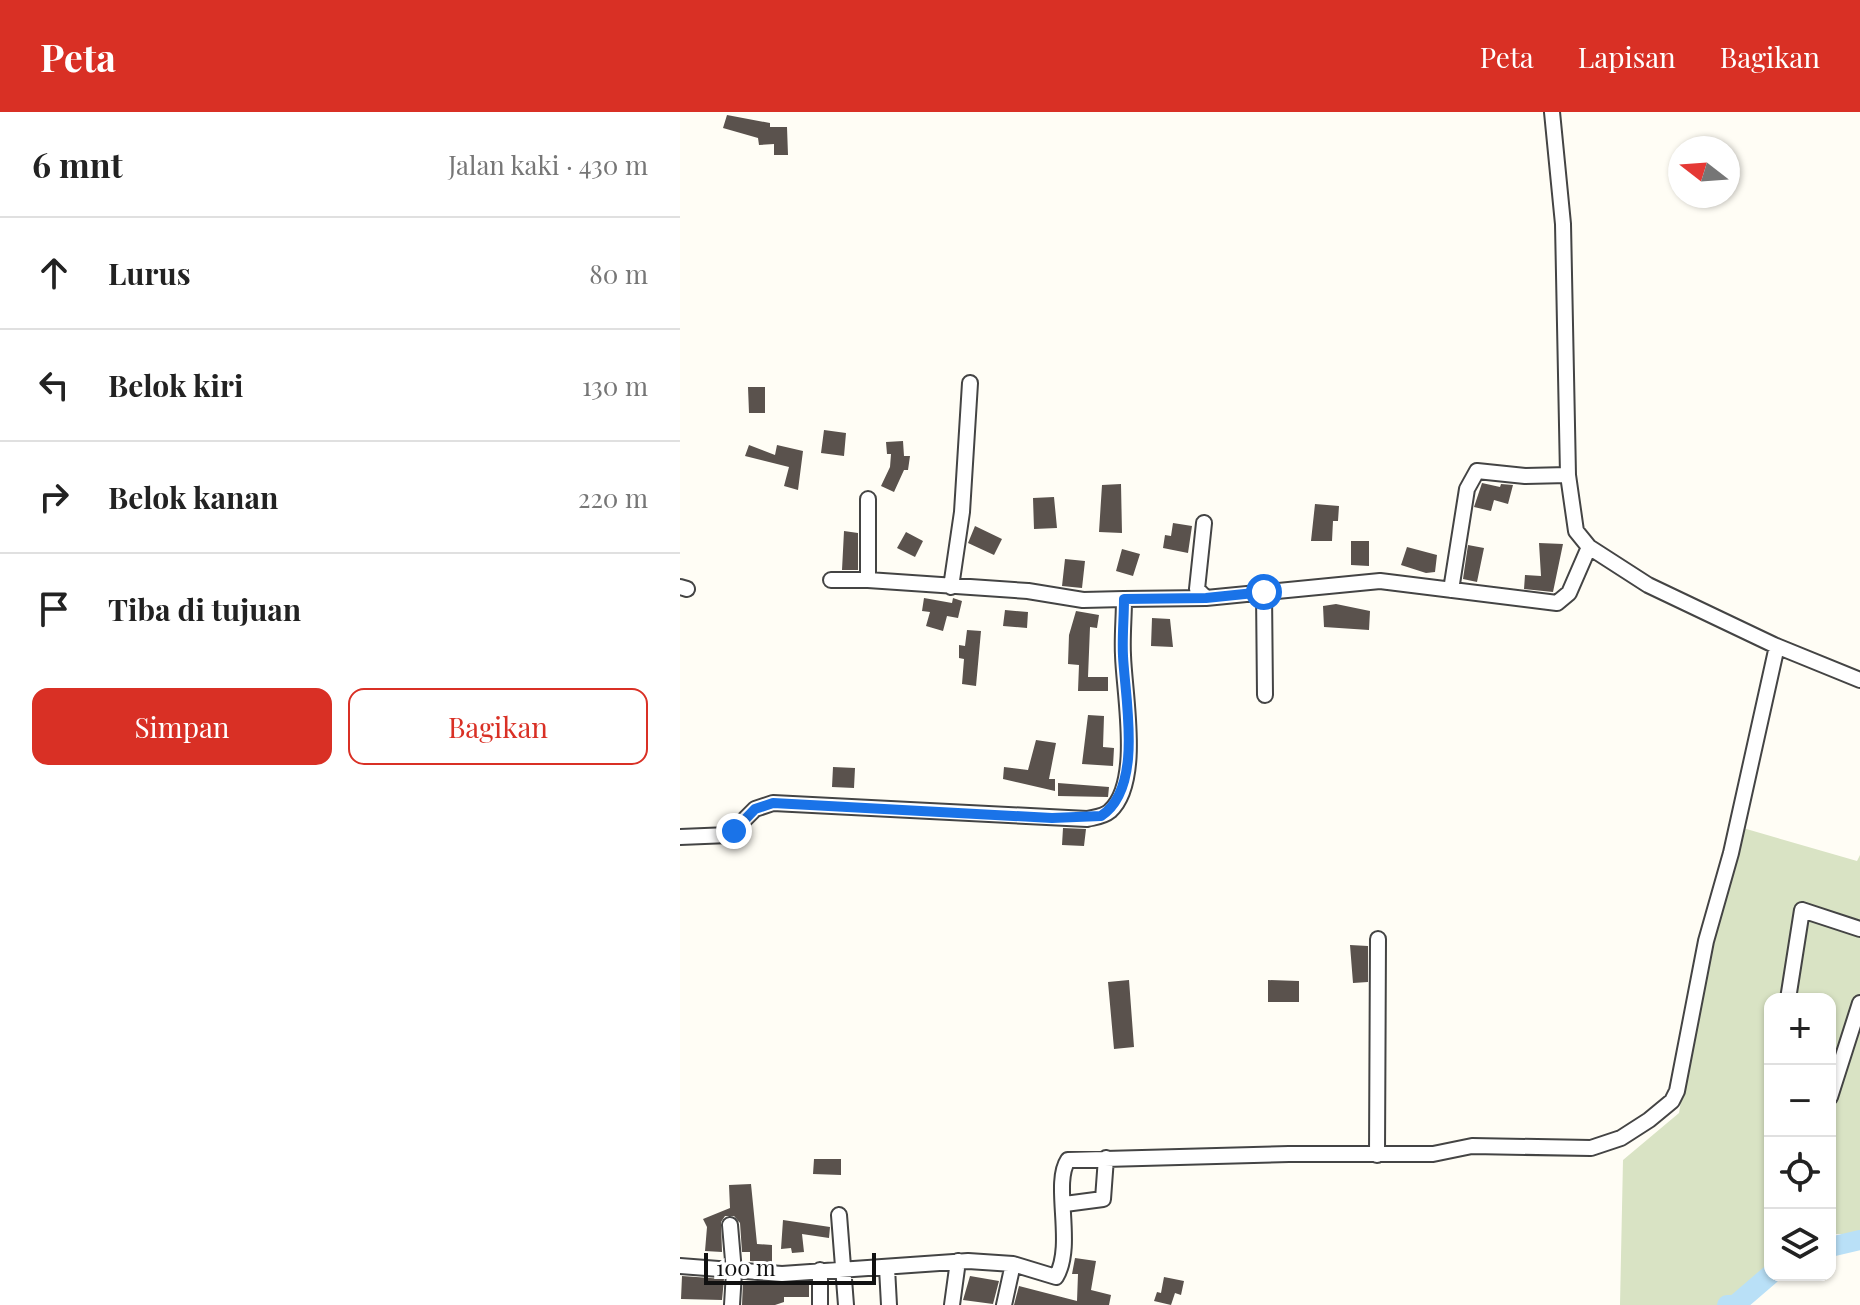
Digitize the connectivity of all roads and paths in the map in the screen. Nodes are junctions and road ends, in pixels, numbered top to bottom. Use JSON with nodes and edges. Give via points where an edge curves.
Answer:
{"nodes":[{"id":1,"x":1552,"y":112,"type":"edge"},
{"id":2,"x":970,"y":383,"type":"dead end"},
{"id":3,"x":1568,"y":475,"type":"junction"},
{"id":4,"x":868,"y":499,"type":"dead end"},
{"id":5,"x":1204,"y":523,"type":"dead end"},
{"id":6,"x":1589,"y":547,"type":"junction"},
{"id":7,"x":831,"y":580,"type":"dead end"},
{"id":8,"x":868,"y":580,"type":"junction"},
{"id":9,"x":951,"y":587,"type":"junction"},
{"id":10,"x":1451,"y":590,"type":"junction"},
{"id":11,"x":1264,"y":592,"type":"junction"},
{"id":12,"x":1206,"y":598,"type":"junction"},
{"id":13,"x":1124,"y":599,"type":"junction"},
{"id":14,"x":1777,"y":646,"type":"junction"},
{"id":15,"x":1860,"y":680,"type":"edge"},
{"id":16,"x":1265,"y":695,"type":"dead end"},
{"id":17,"x":680,"y":837,"type":"edge"},
{"id":18,"x":1860,"y":929,"type":"edge"},
{"id":19,"x":1378,"y":939,"type":"dead end"},
{"id":20,"x":1789,"y":993,"type":"edge"},
{"id":21,"x":1860,"y":1003,"type":"edge"},
{"id":22,"x":1854,"y":1041,"type":"edge"},
{"id":23,"x":1836,"y":1083,"type":"edge"},
{"id":24,"x":1377,"y":1155,"type":"junction"},
{"id":25,"x":1106,"y":1158,"type":"junction"},
{"id":26,"x":1065,"y":1204,"type":"junction"},
{"id":27,"x":839,"y":1215,"type":"dead end"},
{"id":28,"x":730,"y":1225,"type":"dead end"},
{"id":29,"x":958,"y":1261,"type":"junction"},
{"id":30,"x":1013,"y":1264,"type":"junction"},
{"id":31,"x":680,"y":1266,"type":"edge"},
{"id":32,"x":887,"y":1268,"type":"junction"},
{"id":33,"x":844,"y":1269,"type":"junction"},
{"id":34,"x":820,"y":1270,"type":"junction"},
{"id":35,"x":734,"y":1272,"type":"junction"},
{"id":36,"x":732,"y":1305,"type":"edge"},
{"id":37,"x":820,"y":1305,"type":"edge"},
{"id":38,"x":846,"y":1305,"type":"edge"},
{"id":39,"x":889,"y":1305,"type":"edge"},
{"id":40,"x":952,"y":1305,"type":"edge"},
{"id":41,"x":1004,"y":1305,"type":"edge"}],
"edges":[{"from":1,"to":3,"type":"street","via":[[1563,224]]},
{"from":2,"to":9,"type":"street","via":[[962,521]]},
{"from":3,"to":6,"type":"street","via":[[1576,531]]},
{"from":3,"to":10,"type":"street","via":[[1472,475]]},
{"from":4,"to":8,"type":"street"},
{"from":5,"to":12,"type":"street","via":[[1197,589]]},
{"from":6,"to":10,"type":"street","via":[[1569,593],[1557,603]]},
{"from":6,"to":14,"type":"street","via":[[1648,585]]},
{"from":7,"to":8,"type":"street"},
{"from":8,"to":9,"type":"street"},
{"from":9,"to":13,"type":"street"},
{"from":10,"to":11,"type":"street","via":[[1380,581]]},
{"from":11,"to":12,"type":"street"},
{"from":11,"to":16,"type":"street"},
{"from":12,"to":13,"type":"street"},
{"from":13,"to":17,"type":"street","via":[[1129,723],[1125,778],[1117,801],[1101,816],[773,803],[755,809],[729,835]]},
{"from":14,"to":15,"type":"street"},
{"from":14,"to":24,"type":"street","via":[[1672,1101],[1621,1138],[1591,1148],[1472,1146],[1433,1154]]},
{"from":18,"to":20,"type":"street","via":[[1802,910]]},
{"from":19,"to":24,"type":"street"},
{"from":21,"to":22,"type":"street"},
{"from":22,"to":23,"type":"street"},
{"from":24,"to":25,"type":"street"},
{"from":25,"to":26,"type":"street","via":[[1103,1199]]},
{"from":25,"to":26,"type":"street","via":[[1068,1160],[1062,1175]]},
{"from":26,"to":30,"type":"street","via":[[1056,1277]]},
{"from":27,"to":33,"type":"street"},
{"from":28,"to":35,"type":"street"},
{"from":29,"to":30,"type":"street"},
{"from":29,"to":32,"type":"street"},
{"from":29,"to":40,"type":"street"},
{"from":30,"to":41,"type":"street"},
{"from":31,"to":35,"type":"street"},
{"from":32,"to":33,"type":"street"},
{"from":32,"to":39,"type":"street"},
{"from":33,"to":34,"type":"street"},
{"from":33,"to":38,"type":"street"},
{"from":34,"to":35,"type":"street"},
{"from":34,"to":37,"type":"street"},
{"from":35,"to":36,"type":"street"}]}
